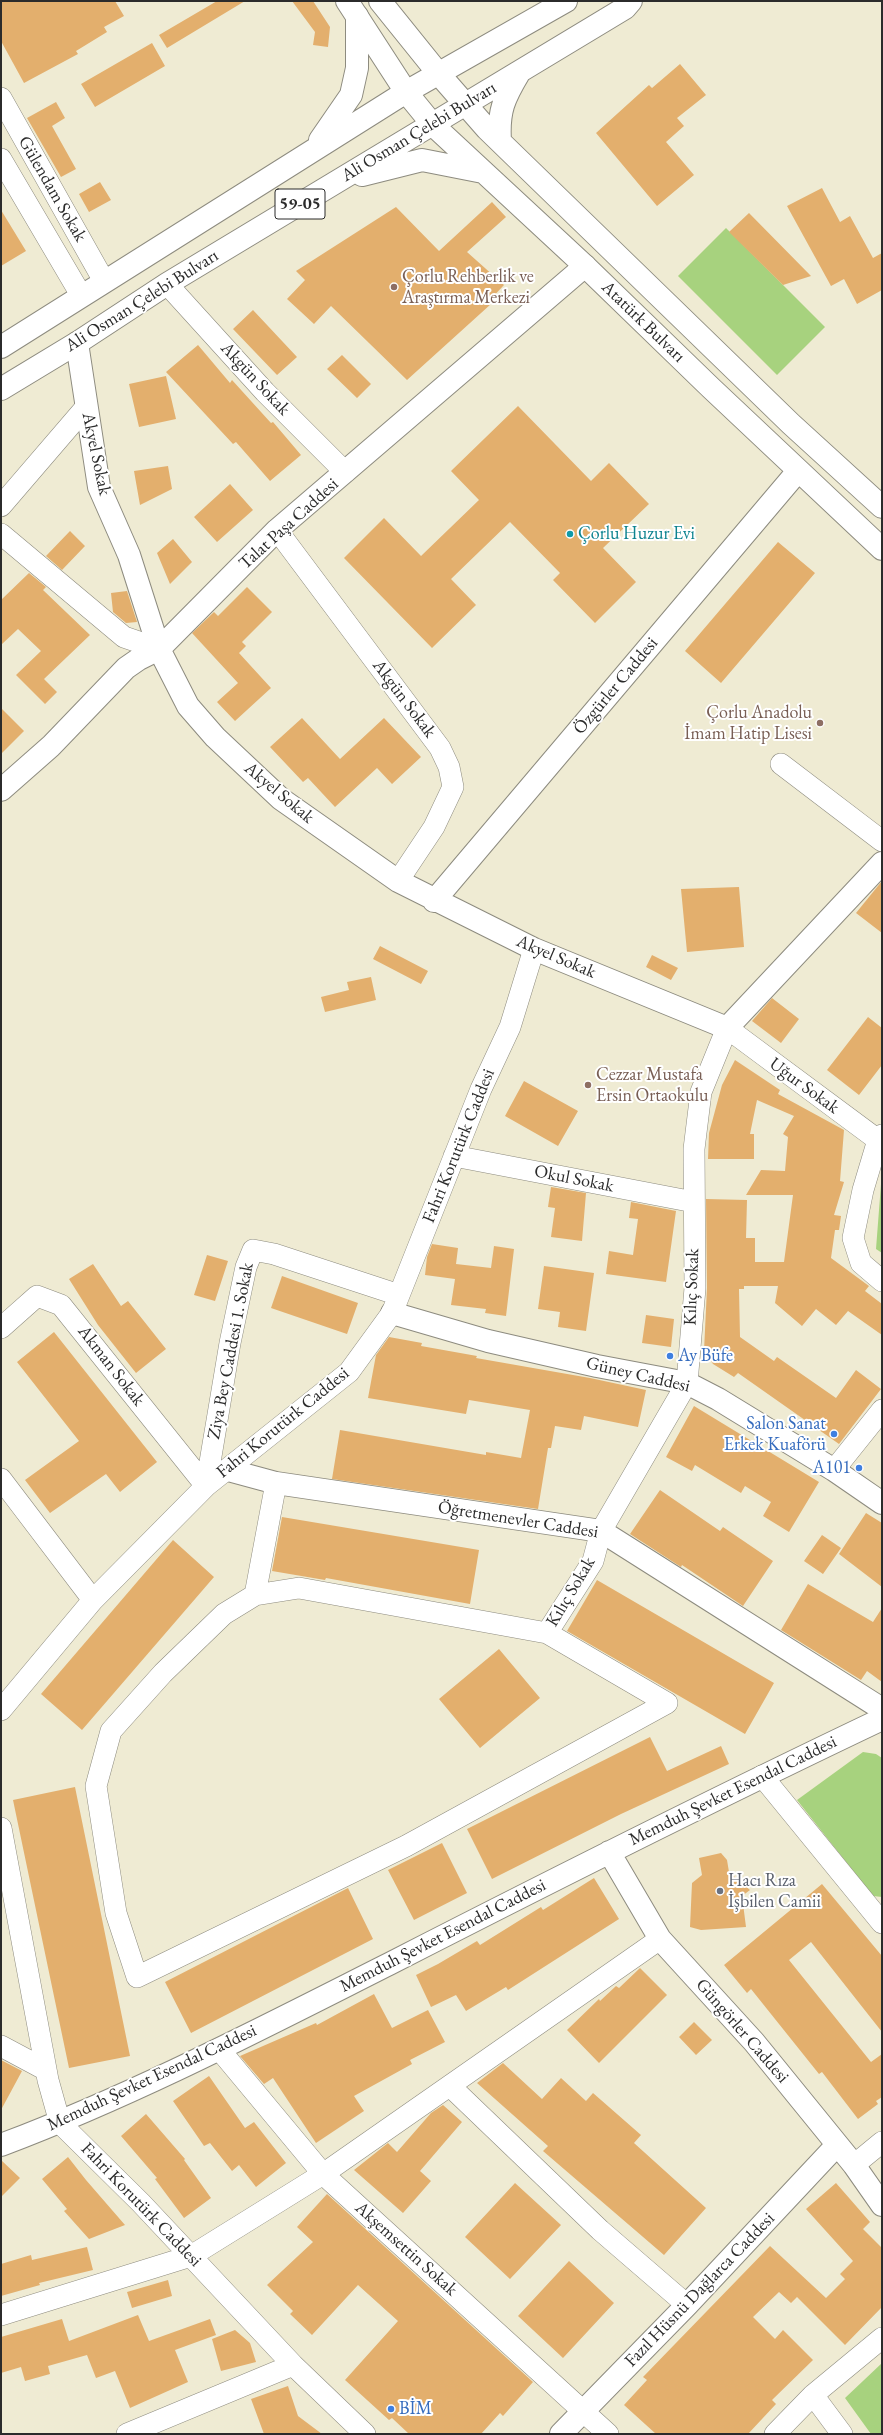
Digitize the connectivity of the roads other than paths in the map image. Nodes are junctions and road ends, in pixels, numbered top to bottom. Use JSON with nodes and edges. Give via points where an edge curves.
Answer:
{"nodes":[{"id":1,"x":380,"y":1,"type":"edge"},
{"id":2,"x":558,"y":3,"type":"edge"},
{"id":3,"x":632,"y":3,"type":"edge"},
{"id":4,"x":352,"y":9,"type":"edge"},
{"id":5,"x":520,"y":70,"type":"junction"},
{"id":6,"x":438,"y":73,"type":"junction"},
{"id":7,"x":406,"y":92,"type":"junction"},
{"id":8,"x":463,"y":104,"type":"junction"},
{"id":9,"x":4,"y":111,"type":"edge"},
{"id":10,"x":433,"y":125,"type":"junction"},
{"id":11,"x":500,"y":141,"type":"junction"},
{"id":12,"x":311,"y":152,"type":"junction"},
{"id":13,"x":1,"y":159,"type":"edge"},
{"id":14,"x":484,"y":172,"type":"junction"},
{"id":15,"x":340,"y":180,"type":"junction"},
{"id":16,"x":586,"y":266,"type":"junction"},
{"id":17,"x":104,"y":280,"type":"junction"},
{"id":18,"x":167,"y":284,"type":"junction"},
{"id":19,"x":81,"y":295,"type":"junction"},
{"id":20,"x":77,"y":343,"type":"junction"},
{"id":21,"x":1,"y":347,"type":"edge"},
{"id":22,"x":1,"y":389,"type":"edge"},
{"id":23,"x":86,"y":406,"type":"junction"},
{"id":24,"x":798,"y":471,"type":"junction"},
{"id":25,"x":345,"y":472,"type":"junction"},
{"id":26,"x":1,"y":506,"type":"edge"},
{"id":27,"x":882,"y":507,"type":"edge"},
{"id":28,"x":277,"y":530,"type":"junction"},
{"id":29,"x":1,"y":534,"type":"edge"},
{"id":30,"x":882,"y":549,"type":"edge"},
{"id":31,"x":159,"y":649,"type":"junction"},
{"id":32,"x":781,"y":764,"type":"dead end"},
{"id":33,"x":1,"y":790,"type":"edge"},
{"id":34,"x":882,"y":841,"type":"edge"},
{"id":35,"x":882,"y":863,"type":"edge"},
{"id":36,"x":398,"y":881,"type":"junction"},
{"id":37,"x":434,"y":901,"type":"junction"},
{"id":38,"x":534,"y":949,"type":"junction"},
{"id":39,"x":727,"y":1028,"type":"junction"},
{"id":40,"x":881,"y":1139,"type":"edge"},
{"id":41,"x":454,"y":1156,"type":"junction"},
{"id":42,"x":694,"y":1202,"type":"junction"},
{"id":43,"x":882,"y":1281,"type":"edge"},
{"id":44,"x":396,"y":1304,"type":"junction"},
{"id":45,"x":1,"y":1328,"type":"edge"},
{"id":46,"x":687,"y":1383,"type":"junction"},
{"id":47,"x":882,"y":1410,"type":"edge"},
{"id":48,"x":228,"y":1470,"type":"junction"},
{"id":49,"x":834,"y":1470,"type":"junction"},
{"id":50,"x":1,"y":1479,"type":"edge"},
{"id":51,"x":276,"y":1483,"type":"junction"},
{"id":52,"x":206,"y":1486,"type":"junction"},
{"id":53,"x":882,"y":1503,"type":"edge"},
{"id":54,"x":601,"y":1531,"type":"junction"},
{"id":55,"x":255,"y":1595,"type":"junction"},
{"id":56,"x":93,"y":1600,"type":"junction"},
{"id":57,"x":547,"y":1633,"type":"junction"},
{"id":58,"x":882,"y":1709,"type":"edge"},
{"id":59,"x":1,"y":1710,"type":"edge"},
{"id":60,"x":882,"y":1719,"type":"edge"},
{"id":61,"x":762,"y":1776,"type":"junction"},
{"id":62,"x":1,"y":1828,"type":"edge"},
{"id":63,"x":609,"y":1852,"type":"junction"},
{"id":64,"x":5,"y":1879,"type":"edge"},
{"id":65,"x":882,"y":1922,"type":"edge"},
{"id":66,"x":660,"y":1939,"type":"junction"},
{"id":67,"x":1,"y":2046,"type":"edge"},
{"id":68,"x":219,"y":2049,"type":"junction"},
{"id":69,"x":46,"y":2070,"type":"junction"},
{"id":70,"x":450,"y":2086,"type":"junction"},
{"id":71,"x":60,"y":2123,"type":"junction"},
{"id":72,"x":882,"y":2142,"type":"edge"},
{"id":73,"x":1,"y":2145,"type":"edge"},
{"id":74,"x":837,"y":2145,"type":"junction"},
{"id":75,"x":854,"y":2166,"type":"junction"},
{"id":76,"x":323,"y":2174,"type":"junction"},
{"id":77,"x":882,"y":2205,"type":"edge"},
{"id":78,"x":191,"y":2256,"type":"junction"},
{"id":79,"x":686,"y":2306,"type":"junction"},
{"id":80,"x":1,"y":2316,"type":"edge"},
{"id":81,"x":882,"y":2338,"type":"edge"},
{"id":82,"x":294,"y":2365,"type":"junction"},
{"id":83,"x":813,"y":2395,"type":"junction"},
{"id":84,"x":584,"y":2410,"type":"junction"},
{"id":85,"x":127,"y":2434,"type":"edge"},
{"id":86,"x":365,"y":2434,"type":"edge"},
{"id":87,"x":561,"y":2434,"type":"edge"},
{"id":88,"x":608,"y":2434,"type":"edge"},
{"id":89,"x":774,"y":2434,"type":"edge"},
{"id":90,"x":842,"y":2434,"type":"edge"}],
"edges":[{"from":1,"to":6,"type":"street","name":"Atatürk Bulvarı"},
{"from":2,"to":6,"type":"street","name":"Ali Osman Çelebi Bulvarı"},
{"from":3,"to":5,"type":"street","name":"Ali Osman Çelebi Bulvarı","number":"59-05"},
{"from":4,"to":7,"type":"street","name":"Atatürk Bulvarı"},
{"from":4,"to":12,"type":"street","via":[[357,68],[351,95],[336,121]]},
{"from":5,"to":8,"type":"street","name":"Ali Osman Çelebi Bulvarı","number":"59-05"},
{"from":5,"to":11,"type":"street","via":[[504,99],[498,119]]},
{"from":6,"to":7,"type":"street","name":"Ali Osman Çelebi Bulvarı"},
{"from":6,"to":8,"type":"street","name":"Atatürk Bulvarı"},
{"from":7,"to":10,"type":"street","name":"Atatürk Bulvarı"},
{"from":7,"to":12,"type":"street","name":"Ali Osman Çelebi Bulvarı"},
{"from":8,"to":10,"type":"street","name":"Ali Osman Çelebi Bulvarı","number":"59-05"},
{"from":8,"to":11,"type":"street","name":"Atatürk Bulvarı"},
{"from":9,"to":17,"type":"street","name":"Gülendam Sokak"},
{"from":10,"to":14,"type":"street","name":"Atatürk Bulvarı"},
{"from":10,"to":15,"type":"street","name":"Ali Osman Çelebi Bulvarı","number":"59-05"},
{"from":11,"to":27,"type":"street","name":"Atatürk Bulvarı","via":[[791,424]]},
{"from":12,"to":17,"type":"street","name":"Ali Osman Çelebi Bulvarı"},
{"from":13,"to":19,"type":"street","name":"Gülendam Sokak"},
{"from":14,"to":15,"type":"street","via":[[422,160]]},
{"from":14,"to":16,"type":"street","name":"Atatürk Bulvarı"},
{"from":15,"to":18,"type":"street","name":"Ali Osman Çelebi Bulvarı","number":"59-05"},
{"from":16,"to":24,"type":"street","name":"Atatürk Bulvarı"},
{"from":16,"to":25,"type":"street","name":"Talat Paşa Caddesi"},
{"from":17,"to":19,"type":"street","name":"Ali Osman Çelebi Bulvarı"},
{"from":18,"to":20,"type":"street","name":"Ali Osman Çelebi Bulvarı","number":"59-05"},
{"from":18,"to":25,"type":"street","name":"Akgün Sokak","via":[[265,392]]},
{"from":19,"to":21,"type":"street","name":"Ali Osman Çelebi Bulvarı"},
{"from":20,"to":22,"type":"street","name":"Ali Osman Çelebi Bulvarı","number":"59-05"},
{"from":20,"to":23,"type":"street","name":"Akyel Sokak"},
{"from":23,"to":26,"type":"street"},
{"from":23,"to":31,"type":"street","name":"Akyel Sokak","via":[[99,487],[129,555]]},
{"from":24,"to":30,"type":"street","name":"Atatürk Bulvarı"},
{"from":24,"to":37,"type":"street","name":"Özgürler Caddesi"},
{"from":25,"to":28,"type":"street","name":"Talat Paşa Caddesi"},
{"from":28,"to":31,"type":"street","name":"Talat Paşa Caddesi"},
{"from":28,"to":36,"type":"street","name":"Akgün Sokak","via":[[440,748],[448,767],[453,787],[434,827]]},
{"from":29,"to":31,"type":"street","via":[[124,637]]},
{"from":31,"to":33,"type":"street","name":"Talat Paşa Caddesi","via":[[126,668],[51,746]]},
{"from":31,"to":36,"type":"street","name":"Akyel Sokak","via":[[188,706],[215,737],[281,799]]},
{"from":32,"to":34,"type":"street"},
{"from":35,"to":39,"type":"street"},
{"from":36,"to":37,"type":"street","name":"Akyel Sokak"},
{"from":37,"to":38,"type":"street","name":"Akyel Sokak"},
{"from":38,"to":39,"type":"street","name":"Akyel Sokak"},
{"from":38,"to":41,"type":"street","name":"Fahri Korutürk Caddesi","via":[[510,1027]]},
{"from":39,"to":40,"type":"street","name":"Uğur Sokak"},
{"from":39,"to":42,"type":"street","name":"Kılıç Sokak","via":[[701,1092],[694,1149]]},
{"from":40,"to":43,"type":"street","via":[[863,1190],[853,1238],[861,1263]]},
{"from":41,"to":42,"type":"street","name":"Okul Sokak"},
{"from":41,"to":44,"type":"street","name":"Fahri Korutürk Caddesi"},
{"from":42,"to":46,"type":"street","name":"Kılıç Sokak","via":[[695,1288]]},
{"from":44,"to":46,"type":"street","name":"Güney Caddesi","via":[[488,1341]]},
{"from":44,"to":48,"type":"street","name":"Fahri Korutürk Caddesi","via":[[349,1372]]},
{"from":44,"to":52,"type":"street","name":"Ziya Bey Caddesi 1. Sokak","via":[[274,1254],[253,1250],[246,1267],[230,1343]]},
{"from":45,"to":52,"type":"street","name":"Akman Sokak","via":[[38,1296],[62,1305]]},
{"from":46,"to":49,"type":"street","name":"Güney Caddesi","via":[[718,1399]]},
{"from":46,"to":54,"type":"street","name":"Kılıç Sokak"},
{"from":47,"to":49,"type":"street"},
{"from":48,"to":51,"type":"street","name":"Öğretmenevler Caddesi"},
{"from":48,"to":52,"type":"street","name":"Fahri Korutürk Caddesi"},
{"from":49,"to":53,"type":"street","name":"Güney Caddesi"},
{"from":50,"to":56,"type":"street"},
{"from":51,"to":54,"type":"street","name":"Öğretmenevler Caddesi"},
{"from":51,"to":55,"type":"street"},
{"from":52,"to":56,"type":"street","name":"Fahri Korutürk Caddesi"},
{"from":54,"to":57,"type":"street","name":"Kılıç Sokak","via":[[593,1561]]},
{"from":54,"to":58,"type":"street","name":"Öğretmenevler Caddesi"},
{"from":55,"to":57,"type":"street","via":[[299,1588]]},
{"from":55,"to":57,"type":"street","via":[[224,1614],[162,1673],[111,1731],[96,1786],[116,1914],[137,1977],[406,1846],[667,1703]]},
{"from":56,"to":59,"type":"street","name":"Fahri Korutürk Caddesi"},
{"from":60,"to":61,"type":"street","name":"Memduh Şevket Esendal Caddesi"},
{"from":61,"to":63,"type":"street","name":"Memduh Şevket Esendal Caddesi"},
{"from":61,"to":65,"type":"street"},
{"from":62,"to":64,"type":"street","name":"Fahri Korutürk Caddesi"},
{"from":63,"to":66,"type":"street","name":"Güngörler Caddesi"},
{"from":63,"to":68,"type":"street","name":"Memduh Şevket Esendal Caddesi"},
{"from":64,"to":69,"type":"street","name":"Fahri Korutürk Caddesi"},
{"from":66,"to":70,"type":"street"},
{"from":66,"to":74,"type":"street","name":"Güngörler Caddesi","via":[[754,2042]]},
{"from":67,"to":69,"type":"street"},
{"from":68,"to":71,"type":"street","name":"Memduh Şevket Esendal Caddesi"},
{"from":68,"to":76,"type":"street","name":"Akşemsettin Sokak"},
{"from":69,"to":71,"type":"street","name":"Fahri Korutürk Caddesi"},
{"from":70,"to":76,"type":"street"},
{"from":70,"to":79,"type":"street","via":[[600,2230]]},
{"from":71,"to":73,"type":"street","name":"Memduh Şevket Esendal Caddesi"},
{"from":71,"to":78,"type":"street","name":"Fahri Korutürk Caddesi"},
{"from":72,"to":75,"type":"street"},
{"from":74,"to":75,"type":"street","name":"Güngörler Caddesi"},
{"from":74,"to":79,"type":"street","name":"Fazıl Hüsnü Dağlarca Caddesi"},
{"from":75,"to":77,"type":"street","name":"Güngörler Caddesi"},
{"from":76,"to":78,"type":"street"},
{"from":76,"to":84,"type":"street","name":"Akşemsettin Sokak"},
{"from":78,"to":80,"type":"street"},
{"from":78,"to":82,"type":"street","name":"Fahri Korutürk Caddesi"},
{"from":79,"to":84,"type":"street","name":"Fazıl Hüsnü Dağlarca Caddesi"},
{"from":81,"to":83,"type":"street"},
{"from":82,"to":85,"type":"street"},
{"from":82,"to":86,"type":"street","name":"Fahri Korutürk Caddesi"},
{"from":83,"to":89,"type":"street"},
{"from":83,"to":90,"type":"street"},
{"from":84,"to":87,"type":"street","name":"Fazıl Hüsnü Dağlarca Caddesi"},
{"from":84,"to":88,"type":"street","name":"Akşemsettin Sokak"}]}
